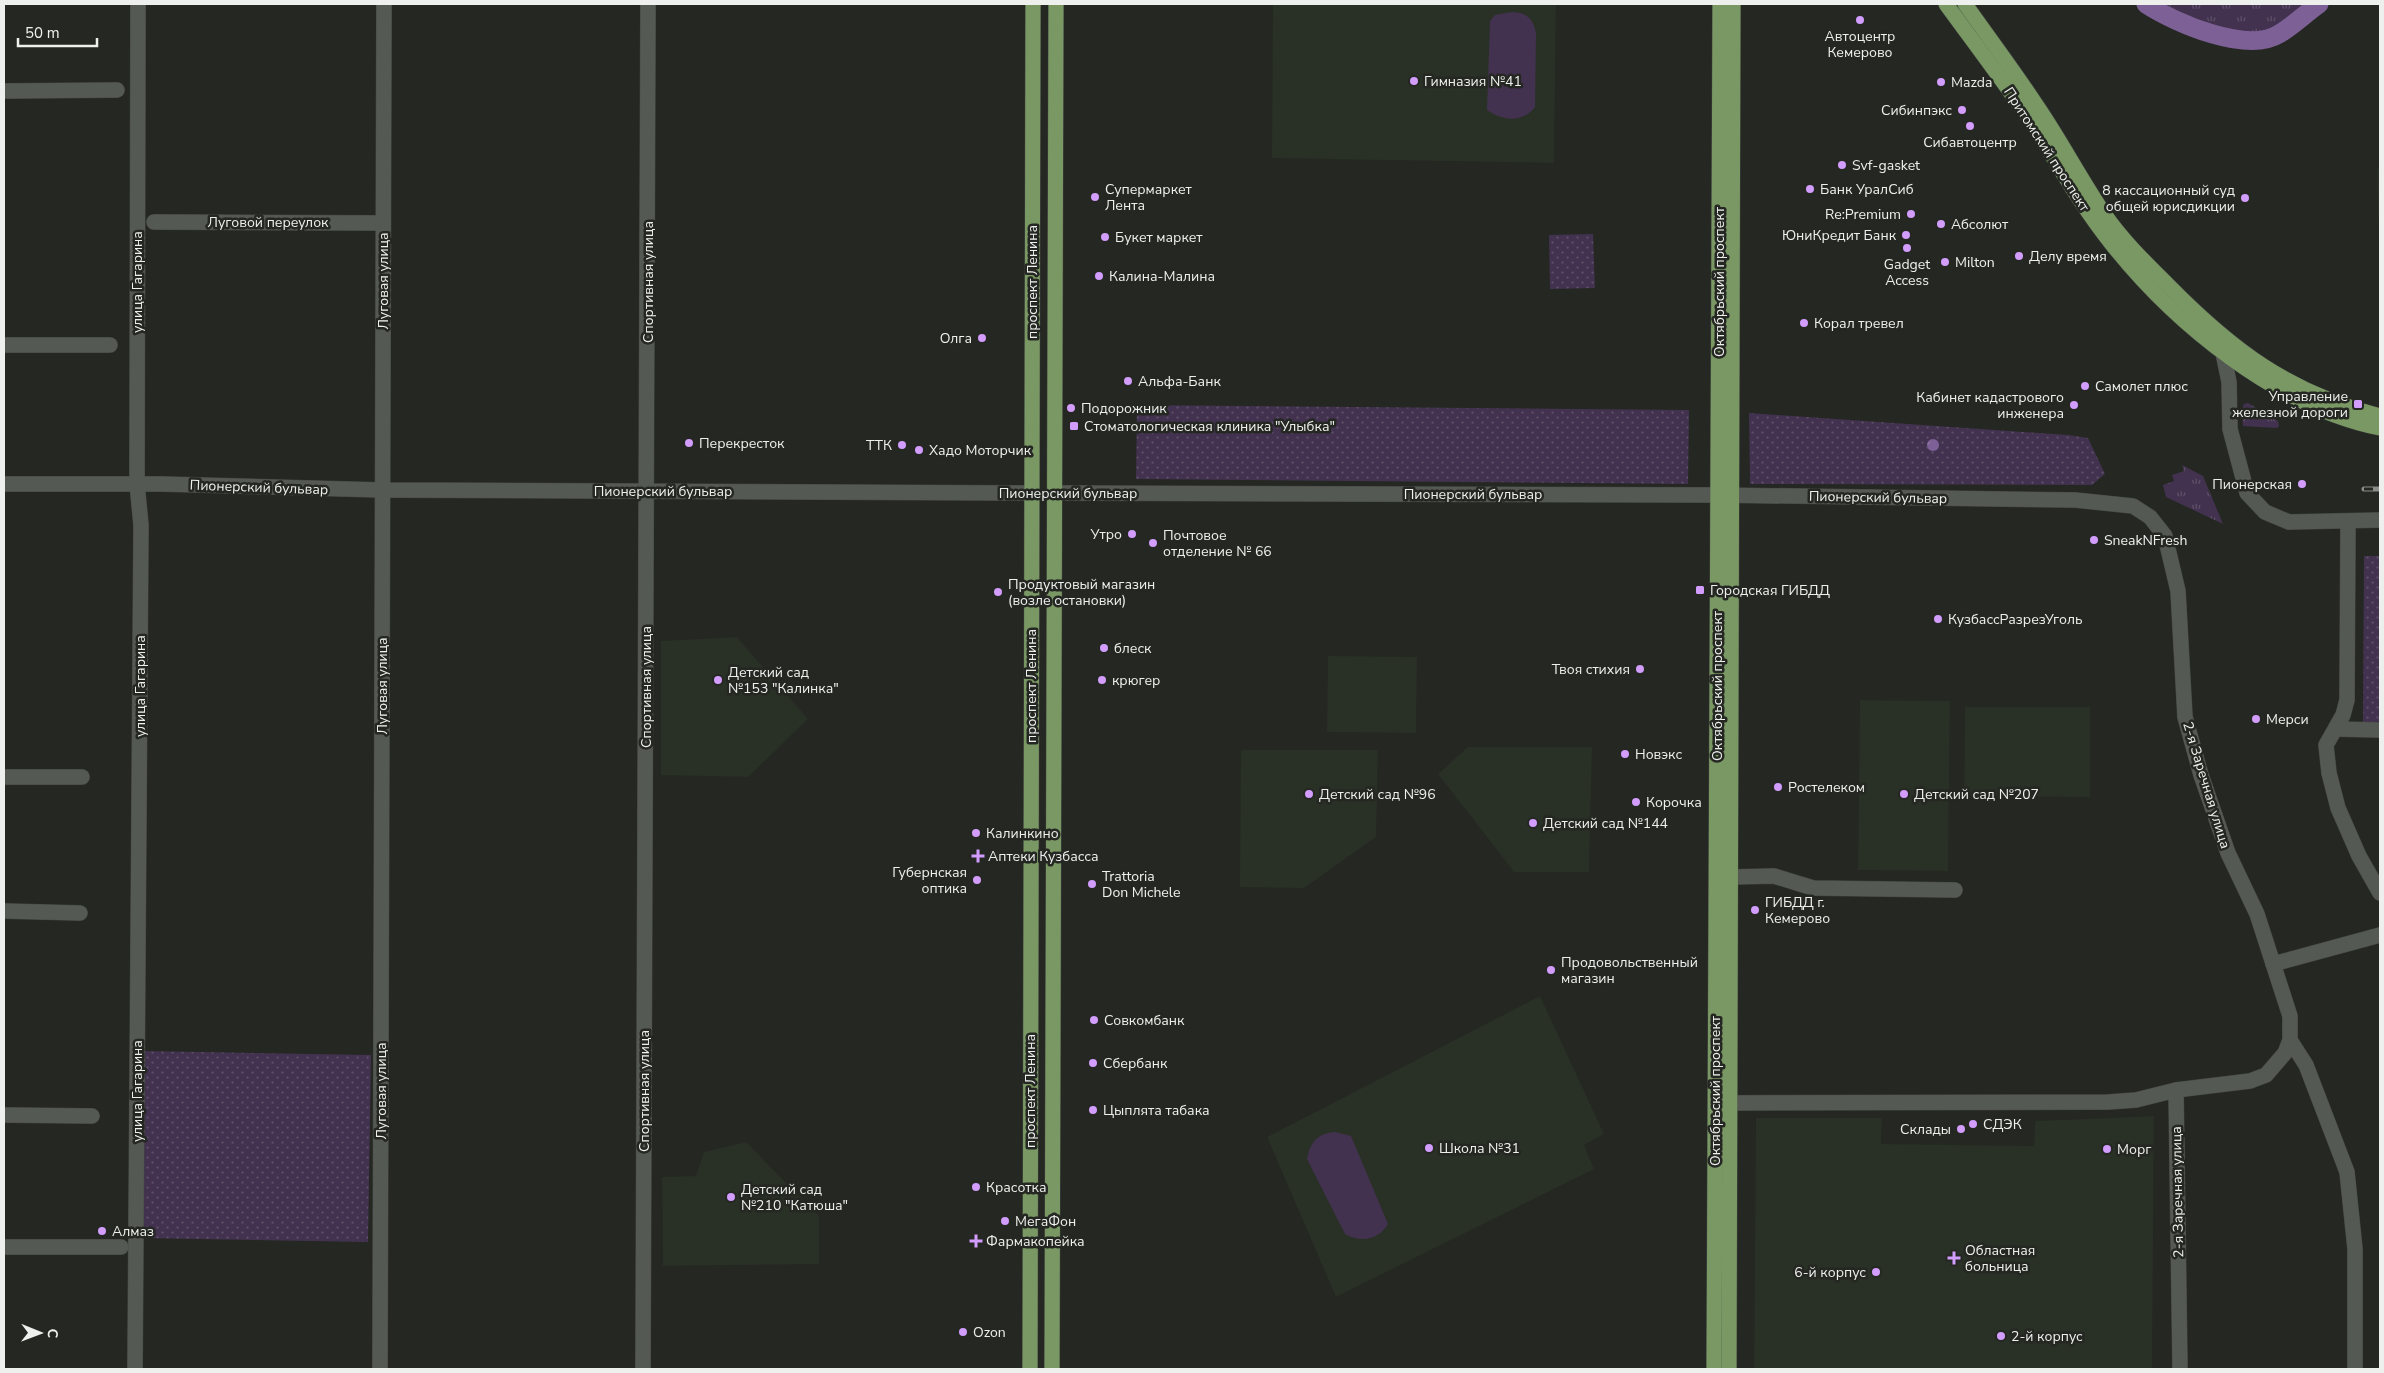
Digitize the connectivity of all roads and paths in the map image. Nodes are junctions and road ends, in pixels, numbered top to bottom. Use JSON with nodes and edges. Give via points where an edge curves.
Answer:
{"nodes":[{"id":1,"x":138,"y":4,"type":"edge"},
{"id":2,"x":384,"y":4,"type":"edge"},
{"id":3,"x":648,"y":4,"type":"edge"},
{"id":4,"x":1033,"y":4,"type":"edge"},
{"id":5,"x":1056,"y":4,"type":"edge"},
{"id":6,"x":1720,"y":4,"type":"edge"},
{"id":7,"x":1733,"y":4,"type":"edge"},
{"id":8,"x":1946,"y":4,"type":"edge"},
{"id":9,"x":1965,"y":4,"type":"edge"},
{"id":10,"x":117,"y":90,"type":"dead end"},
{"id":11,"x":4,"y":91,"type":"edge"},
{"id":12,"x":154,"y":222,"type":"dead end"},
{"id":13,"x":383,"y":222,"type":"junction"},
{"id":14,"x":4,"y":345,"type":"edge"},
{"id":15,"x":110,"y":345,"type":"dead end"},
{"id":16,"x":2223,"y":353,"type":"junction"},
{"id":17,"x":2380,"y":416,"type":"edge"},
{"id":18,"x":2380,"y":428,"type":"edge"},
{"id":19,"x":4,"y":484,"type":"edge"},
{"id":20,"x":137,"y":484,"type":"junction"},
{"id":21,"x":382,"y":490,"type":"junction"},
{"id":22,"x":647,"y":491,"type":"junction"},
{"id":23,"x":1032,"y":493,"type":"junction"},
{"id":24,"x":1055,"y":493,"type":"junction"},
{"id":25,"x":1725,"y":495,"type":"junction"},
{"id":26,"x":2133,"y":506,"type":"joint"},
{"id":27,"x":2380,"y":520,"type":"edge"},
{"id":28,"x":2348,"y":522,"type":"junction"},
{"id":29,"x":2336,"y":729,"type":"junction"},
{"id":30,"x":2380,"y":730,"type":"edge"},
{"id":31,"x":4,"y":777,"type":"edge"},
{"id":32,"x":82,"y":777,"type":"dead end"},
{"id":33,"x":1731,"y":877,"type":"junction"},
{"id":34,"x":1955,"y":890,"type":"dead end"},
{"id":35,"x":2380,"y":893,"type":"edge"},
{"id":36,"x":4,"y":911,"type":"edge"},
{"id":37,"x":80,"y":913,"type":"dead end"},
{"id":38,"x":2380,"y":935,"type":"edge"},
{"id":39,"x":2273,"y":964,"type":"junction"},
{"id":40,"x":2290,"y":1040,"type":"junction"},
{"id":41,"x":2176,"y":1090,"type":"junction"},
{"id":42,"x":1723,"y":1103,"type":"junction"},
{"id":43,"x":4,"y":1115,"type":"edge"},
{"id":44,"x":92,"y":1116,"type":"dead end"},
{"id":45,"x":1054,"y":1135,"type":"junction"},
{"id":46,"x":1030,"y":1138,"type":"junction"},
{"id":47,"x":4,"y":1247,"type":"edge"},
{"id":48,"x":121,"y":1247,"type":"dead end"},
{"id":49,"x":136,"y":1369,"type":"edge"},
{"id":50,"x":380,"y":1369,"type":"edge"},
{"id":51,"x":643,"y":1369,"type":"edge"},
{"id":52,"x":1030,"y":1369,"type":"edge"},
{"id":53,"x":1052,"y":1369,"type":"edge"},
{"id":54,"x":1714,"y":1369,"type":"edge"},
{"id":55,"x":1729,"y":1369,"type":"edge"},
{"id":56,"x":2180,"y":1369,"type":"edge"},
{"id":57,"x":2355,"y":1369,"type":"edge"}],
"edges":[{"from":1,"to":20,"type":"street","name":"улица Гагарина"},
{"from":2,"to":13,"type":"street","name":"Луговая улица"},
{"from":3,"to":22,"type":"street","name":"Спортивная улица"},
{"from":4,"to":23,"type":"main road","name":"проспект Ленина"},
{"from":5,"to":24,"type":"main road","name":"проспект Ленина"},
{"from":6,"to":25,"type":"main road","name":"Октябрьский проспект"},
{"from":7,"to":25,"type":"main road","name":"Октябрьский проспект"},
{"from":8,"to":16,"type":"main road","name":"Притомский проспект","via":[[2025,113],[2111,243],[2171,308]]},
{"from":9,"to":17,"type":"main road","name":"Притомский проспект","via":[[2038,106],[2105,215],[2136,253],[2186,304],[2229,343],[2270,372],[2348,407]]},
{"from":10,"to":11,"type":"street"},
{"from":12,"to":13,"type":"street","name":"Луговой переулок"},
{"from":13,"to":21,"type":"street","name":"Луговая улица"},
{"from":14,"to":15,"type":"street"},
{"from":16,"to":18,"type":"main road","name":"Притомский проспект","via":[[2293,396]]},
{"from":16,"to":28,"type":"street","via":[[2229,382],[2230,429],[2247,493],[2265,512],[2289,522]]},
{"from":19,"to":20,"type":"street","name":"Пионерский бульвар"},
{"from":20,"to":21,"type":"street","name":"Пионерский бульвар"},
{"from":20,"to":49,"type":"street","name":"улица Гагарина","via":[[141,535]]},
{"from":21,"to":22,"type":"street","name":"Пионерский бульвар"},
{"from":21,"to":50,"type":"street","name":"Луговая улица"},
{"from":22,"to":23,"type":"street","name":"Пионерский бульвар"},
{"from":22,"to":51,"type":"street","name":"Спортивная улица"},
{"from":23,"to":24,"type":"main road","name":"Пионерский бульвар"},
{"from":23,"to":46,"type":"main road","name":"проспект Ленина"},
{"from":24,"to":25,"type":"street","name":"Пионерский бульвар"},
{"from":24,"to":45,"type":"main road","name":"проспект Ленина"},
{"from":25,"to":26,"type":"street","name":"Пионерский бульвар","via":[[2075,500]]},
{"from":25,"to":33,"type":"main road","name":"Октябрьский проспект"},
{"from":25,"to":42,"type":"main road","name":"Октябрьский проспект"},
{"from":26,"to":39,"type":"street","name":"2-я Заречная улица","via":[[2150,517],[2165,536],[2178,591],[2185,717],[2201,777],[2228,853],[2256,914]]},
{"from":27,"to":28,"type":"street"},
{"from":28,"to":29,"type":"street","via":[[2347,700]]},
{"from":29,"to":30,"type":"street"},
{"from":29,"to":35,"type":"street","via":[[2326,745],[2338,808]]},
{"from":31,"to":32,"type":"street"},
{"from":33,"to":34,"type":"street","via":[[1774,876],[1813,888]]},
{"from":33,"to":42,"type":"main road","name":"Октябрьский проспект"},
{"from":36,"to":37,"type":"street"},
{"from":38,"to":39,"type":"street"},
{"from":39,"to":40,"type":"street","name":"2-я Заречная улица","via":[[2290,1016]]},
{"from":40,"to":41,"type":"street","via":[[2285,1053],[2266,1074],[2250,1081]]},
{"from":40,"to":57,"type":"street","via":[[2306,1065],[2347,1172],[2355,1249]]},
{"from":41,"to":42,"type":"street","via":[[2136,1100],[2108,1102]]},
{"from":41,"to":56,"type":"street","name":"2-я Заречная улица"},
{"from":42,"to":54,"type":"main road","name":"Октябрьский проспект"},
{"from":42,"to":55,"type":"main road","name":"Октябрьский проспект"},
{"from":43,"to":44,"type":"street"},
{"from":45,"to":46,"type":"main road"},
{"from":45,"to":53,"type":"main road","name":"проспект Ленина"},
{"from":46,"to":52,"type":"main road","name":"проспект Ленина"},
{"from":47,"to":48,"type":"street"}]}
